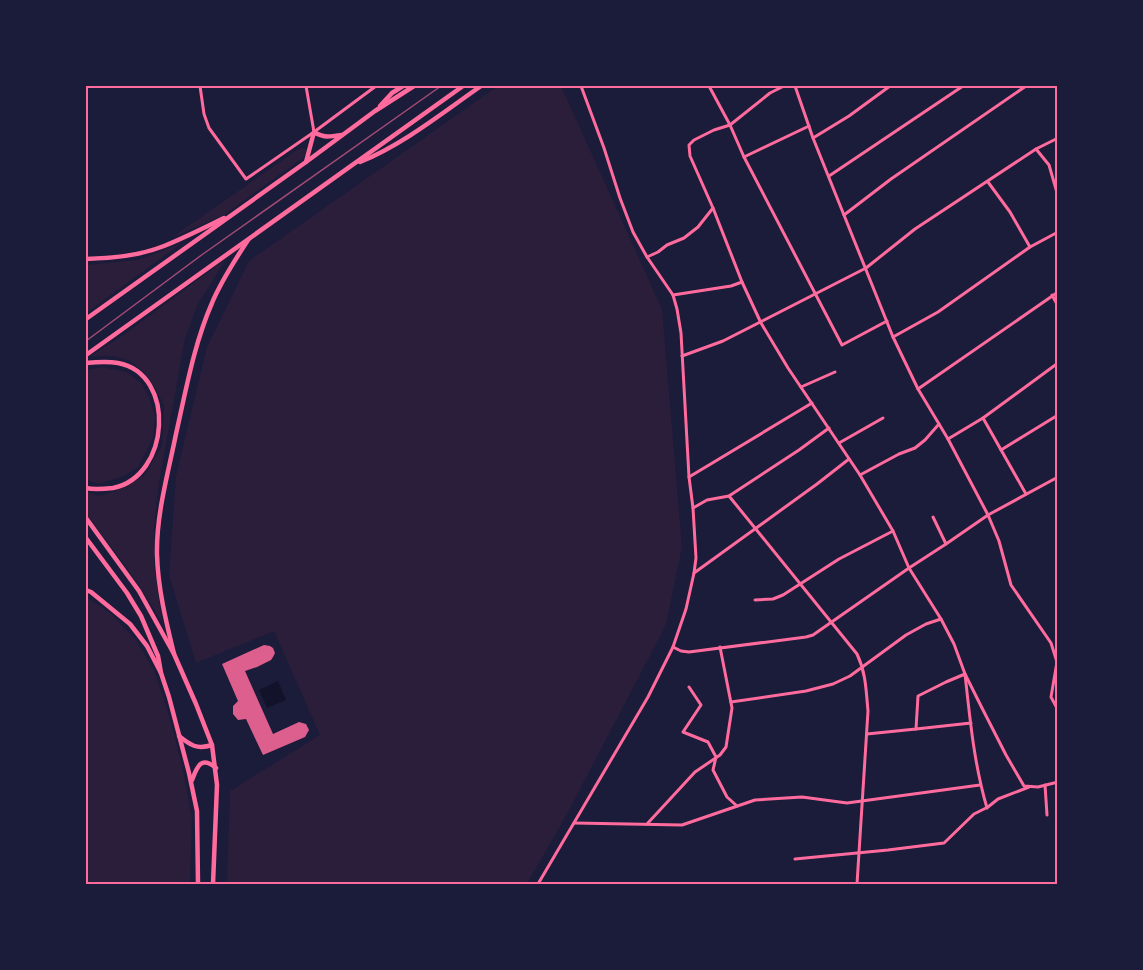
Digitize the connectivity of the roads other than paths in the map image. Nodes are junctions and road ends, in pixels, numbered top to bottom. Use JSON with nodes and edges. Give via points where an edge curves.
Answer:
{"nodes":[{"id":1,"x":200,"y":86,"type":"edge"},
{"id":2,"x":306,"y":86,"type":"edge"},
{"id":3,"x":376,"y":86,"type":"edge"},
{"id":4,"x":402,"y":86,"type":"edge"},
{"id":5,"x":414,"y":86,"type":"edge"},
{"id":6,"x":463,"y":86,"type":"edge"},
{"id":7,"x":481,"y":86,"type":"edge"},
{"id":8,"x":581,"y":86,"type":"edge"},
{"id":9,"x":709,"y":86,"type":"edge"},
{"id":10,"x":784,"y":86,"type":"edge"},
{"id":11,"x":795,"y":86,"type":"edge"},
{"id":12,"x":890,"y":86,"type":"edge"},
{"id":13,"x":963,"y":86,"type":"edge"},
{"id":14,"x":1026,"y":86,"type":"edge"},
{"id":15,"x":375,"y":111,"type":"junction"},
{"id":16,"x":730,"y":125,"type":"junction"},
{"id":17,"x":808,"y":126,"type":"junction"},
{"id":18,"x":314,"y":132,"type":"junction"},
{"id":19,"x":344,"y":134,"type":"junction"},
{"id":20,"x":813,"y":138,"type":"junction"},
{"id":21,"x":1058,"y":138,"type":"edge"},
{"id":22,"x":1036,"y":149,"type":"junction"},
{"id":23,"x":744,"y":157,"type":"junction"},
{"id":24,"x":306,"y":162,"type":"junction"},
{"id":25,"x":352,"y":166,"type":"junction"},
{"id":26,"x":829,"y":176,"type":"junction"},
{"id":27,"x":988,"y":182,"type":"junction"},
{"id":28,"x":1058,"y":196,"type":"edge"},
{"id":29,"x":713,"y":208,"type":"junction"},
{"id":30,"x":234,"y":213,"type":"junction"},
{"id":31,"x":844,"y":215,"type":"junction"},
{"id":32,"x":1058,"y":232,"type":"edge"},
{"id":33,"x":250,"y":236,"type":"junction"},
{"id":34,"x":1030,"y":247,"type":"junction"},
{"id":35,"x":647,"y":257,"type":"junction"},
{"id":36,"x":86,"y":259,"type":"edge"},
{"id":37,"x":866,"y":268,"type":"junction"},
{"id":38,"x":742,"y":282,"type":"junction"},
{"id":39,"x":1058,"y":292,"type":"edge"},
{"id":40,"x":815,"y":293,"type":"junction"},
{"id":41,"x":673,"y":295,"type":"junction"},
{"id":42,"x":1052,"y":296,"type":"junction"},
{"id":43,"x":1058,"y":306,"type":"edge"},
{"id":44,"x":86,"y":319,"type":"edge"},
{"id":45,"x":887,"y":321,"type":"junction"},
{"id":46,"x":761,"y":323,"type":"junction"},
{"id":47,"x":893,"y":337,"type":"junction"},
{"id":48,"x":86,"y":355,"type":"edge"},
{"id":49,"x":682,"y":356,"type":"junction"},
{"id":50,"x":86,"y":363,"type":"edge"},
{"id":51,"x":1058,"y":363,"type":"edge"},
{"id":52,"x":836,"y":372,"type":"dead end"},
{"id":53,"x":801,"y":387,"type":"junction"},
{"id":54,"x":918,"y":389,"type":"junction"},
{"id":55,"x":812,"y":403,"type":"junction"},
{"id":56,"x":1058,"y":415,"type":"edge"},
{"id":57,"x":883,"y":418,"type":"dead end"},
{"id":58,"x":983,"y":418,"type":"junction"},
{"id":59,"x":939,"y":424,"type":"junction"},
{"id":60,"x":829,"y":428,"type":"junction"},
{"id":61,"x":948,"y":439,"type":"junction"},
{"id":62,"x":839,"y":443,"type":"junction"},
{"id":63,"x":1001,"y":450,"type":"junction"},
{"id":64,"x":849,"y":459,"type":"junction"},
{"id":65,"x":860,"y":475,"type":"junction"},
{"id":66,"x":689,"y":477,"type":"junction"},
{"id":67,"x":1058,"y":477,"type":"edge"},
{"id":68,"x":86,"y":488,"type":"edge"},
{"id":69,"x":1026,"y":494,"type":"junction"},
{"id":70,"x":729,"y":496,"type":"junction"},
{"id":71,"x":693,"y":508,"type":"junction"},
{"id":72,"x":987,"y":515,"type":"junction"},
{"id":73,"x":933,"y":517,"type":"dead end"},
{"id":74,"x":86,"y":518,"type":"edge"},
{"id":75,"x":755,"y":529,"type":"junction"},
{"id":76,"x":893,"y":531,"type":"junction"},
{"id":77,"x":86,"y":538,"type":"edge"},
{"id":78,"x":946,"y":544,"type":"junction"},
{"id":79,"x":909,"y":567,"type":"junction"},
{"id":80,"x":694,"y":573,"type":"junction"},
{"id":81,"x":801,"y":585,"type":"junction"},
{"id":82,"x":86,"y":590,"type":"edge"},
{"id":83,"x":755,"y":600,"type":"dead end"},
{"id":84,"x":941,"y":619,"type":"junction"},
{"id":85,"x":830,"y":622,"type":"junction"},
{"id":86,"x":673,"y":647,"type":"junction"},
{"id":87,"x":720,"y":648,"type":"junction"},
{"id":88,"x":174,"y":654,"type":"junction"},
{"id":89,"x":863,"y":667,"type":"junction"},
{"id":90,"x":161,"y":673,"type":"junction"},
{"id":91,"x":965,"y":674,"type":"junction"},
{"id":92,"x":689,"y":687,"type":"dead end"},
{"id":93,"x":731,"y":702,"type":"junction"},
{"id":94,"x":1058,"y":710,"type":"edge"},
{"id":95,"x":970,"y":723,"type":"junction"},
{"id":96,"x":916,"y":729,"type":"junction"},
{"id":97,"x":867,"y":734,"type":"junction"},
{"id":98,"x":179,"y":736,"type":"junction"},
{"id":99,"x":212,"y":745,"type":"junction"},
{"id":100,"x":716,"y":758,"type":"junction"},
{"id":101,"x":216,"y":768,"type":"junction"},
{"id":102,"x":191,"y":782,"type":"junction"},
{"id":103,"x":1058,"y":782,"type":"edge"},
{"id":104,"x":980,"y":785,"type":"junction"},
{"id":105,"x":1046,"y":785,"type":"junction"},
{"id":106,"x":1029,"y":787,"type":"junction"},
{"id":107,"x":863,"y":801,"type":"junction"},
{"id":108,"x":737,"y":806,"type":"junction"},
{"id":109,"x":987,"y":808,"type":"junction"},
{"id":110,"x":1047,"y":815,"type":"dead end"},
{"id":111,"x":574,"y":823,"type":"junction"},
{"id":112,"x":647,"y":825,"type":"junction"},
{"id":113,"x":860,"y":853,"type":"junction"},
{"id":114,"x":795,"y":859,"type":"dead end"},
{"id":115,"x":198,"y":885,"type":"edge"},
{"id":116,"x":213,"y":885,"type":"edge"},
{"id":117,"x":538,"y":885,"type":"edge"},
{"id":118,"x":857,"y":885,"type":"edge"}],
"edges":[{"from":1,"to":18,"type":"street","via":[[209,128],[246,179]]},
{"from":2,"to":18,"type":"street"},
{"from":3,"to":18,"type":"street"},
{"from":4,"to":15,"type":"main road"},
{"from":5,"to":15,"type":"main road"},
{"from":6,"to":25,"type":"main road"},
{"from":7,"to":25,"type":"main road","via":[[382,153]]},
{"from":8,"to":35,"type":"street","via":[[623,207]]},
{"from":9,"to":16,"type":"street"},
{"from":10,"to":16,"type":"street"},
{"from":11,"to":17,"type":"street"},
{"from":12,"to":20,"type":"street"},
{"from":13,"to":26,"type":"street"},
{"from":14,"to":31,"type":"street"},
{"from":15,"to":19,"type":"main road"},
{"from":16,"to":23,"type":"street"},
{"from":16,"to":29,"type":"street","via":[[689,145]]},
{"from":17,"to":20,"type":"street"},
{"from":17,"to":23,"type":"street"},
{"from":18,"to":19,"type":"main road","via":[[322,137]]},
{"from":18,"to":24,"type":"main road"},
{"from":19,"to":24,"type":"main road"},
{"from":20,"to":26,"type":"street"},
{"from":21,"to":22,"type":"street"},
{"from":22,"to":27,"type":"street"},
{"from":22,"to":28,"type":"street","via":[[1050,165]]},
{"from":23,"to":40,"type":"street"},
{"from":24,"to":30,"type":"main road"},
{"from":25,"to":33,"type":"main road"},
{"from":26,"to":31,"type":"street"},
{"from":27,"to":34,"type":"street"},
{"from":27,"to":37,"type":"street","via":[[915,229]]},
{"from":29,"to":35,"type":"street","via":[[684,238]]},
{"from":29,"to":38,"type":"street"},
{"from":30,"to":36,"type":"main road","via":[[149,251]]},
{"from":30,"to":44,"type":"main road"},
{"from":31,"to":37,"type":"street"},
{"from":32,"to":34,"type":"street"},
{"from":33,"to":48,"type":"main road"},
{"from":33,"to":88,"type":"main road","via":[[201,328],[158,523],[159,584]]},
{"from":34,"to":47,"type":"street","via":[[938,312]]},
{"from":35,"to":41,"type":"street"},
{"from":37,"to":40,"type":"street"},
{"from":37,"to":45,"type":"street"},
{"from":38,"to":41,"type":"street"},
{"from":38,"to":46,"type":"street"},
{"from":39,"to":42,"type":"street"},
{"from":40,"to":45,"type":"street","via":[[842,345]]},
{"from":40,"to":46,"type":"street"},
{"from":41,"to":49,"type":"street"},
{"from":42,"to":43,"type":"street"},
{"from":42,"to":54,"type":"street"},
{"from":45,"to":47,"type":"street"},
{"from":46,"to":49,"type":"street"},
{"from":46,"to":53,"type":"street"},
{"from":47,"to":54,"type":"street"},
{"from":49,"to":66,"type":"street"},
{"from":50,"to":68,"type":"main road","via":[[120,363],[136,370],[150,386],[159,418],[154,452],[136,476],[119,487]]},
{"from":51,"to":58,"type":"street"},
{"from":52,"to":53,"type":"street"},
{"from":53,"to":55,"type":"street"},
{"from":54,"to":59,"type":"street"},
{"from":55,"to":60,"type":"street"},
{"from":55,"to":66,"type":"street"},
{"from":56,"to":63,"type":"street"},
{"from":57,"to":62,"type":"street"},
{"from":58,"to":61,"type":"street"},
{"from":58,"to":63,"type":"street"},
{"from":59,"to":61,"type":"street"},
{"from":59,"to":65,"type":"street","via":[[915,448]]},
{"from":60,"to":62,"type":"street"},
{"from":60,"to":70,"type":"street"},
{"from":61,"to":72,"type":"street"},
{"from":62,"to":64,"type":"street"},
{"from":63,"to":69,"type":"street"},
{"from":64,"to":65,"type":"street"},
{"from":64,"to":75,"type":"street"},
{"from":65,"to":76,"type":"street"},
{"from":66,"to":71,"type":"street"},
{"from":67,"to":69,"type":"street"},
{"from":69,"to":72,"type":"street"},
{"from":70,"to":71,"type":"street","via":[[707,500]]},
{"from":70,"to":75,"type":"street"},
{"from":71,"to":80,"type":"street"},
{"from":72,"to":78,"type":"street"},
{"from":72,"to":94,"type":"street","via":[[1011,585],[1051,643],[1056,674],[1051,697]]},
{"from":73,"to":78,"type":"street"},
{"from":74,"to":88,"type":"main road","via":[[139,591]]},
{"from":75,"to":80,"type":"street"},
{"from":75,"to":81,"type":"street"},
{"from":76,"to":79,"type":"street"},
{"from":76,"to":81,"type":"street"},
{"from":77,"to":90,"type":"main road","via":[[141,616]]},
{"from":78,"to":79,"type":"street"},
{"from":79,"to":84,"type":"street"},
{"from":79,"to":85,"type":"street"},
{"from":80,"to":86,"type":"street"},
{"from":81,"to":83,"type":"street","via":[[773,599]]},
{"from":81,"to":85,"type":"street"},
{"from":82,"to":90,"type":"main road","via":[[130,624]]},
{"from":84,"to":89,"type":"street","via":[[906,635]]},
{"from":84,"to":91,"type":"street"},
{"from":85,"to":87,"type":"street","via":[[806,637]]},
{"from":85,"to":89,"type":"street"},
{"from":86,"to":87,"type":"street","via":[[681,651]]},
{"from":86,"to":111,"type":"street"},
{"from":87,"to":93,"type":"street"},
{"from":88,"to":99,"type":"main road"},
{"from":89,"to":93,"type":"street","via":[[833,684]]},
{"from":89,"to":97,"type":"street"},
{"from":90,"to":98,"type":"main road"},
{"from":91,"to":95,"type":"street"},
{"from":91,"to":96,"type":"street","via":[[918,696]]},
{"from":91,"to":106,"type":"street","via":[[1006,755],[1024,786]]},
{"from":92,"to":100,"type":"street","via":[[701,705],[683,732],[708,742]]},
{"from":93,"to":100,"type":"street","via":[[726,747]]},
{"from":95,"to":96,"type":"street"},
{"from":95,"to":104,"type":"street"},
{"from":96,"to":97,"type":"street"},
{"from":97,"to":107,"type":"street"},
{"from":98,"to":99,"type":"main road","via":[[198,748]]},
{"from":98,"to":102,"type":"main road"},
{"from":99,"to":101,"type":"main road"},
{"from":100,"to":108,"type":"street","via":[[713,770],[727,797]]},
{"from":100,"to":112,"type":"street","via":[[694,772]]},
{"from":101,"to":102,"type":"main road","via":[[210,763],[200,764]]},
{"from":101,"to":116,"type":"main road"},
{"from":102,"to":115,"type":"main road","via":[[197,811]]},
{"from":103,"to":105,"type":"street"},
{"from":104,"to":107,"type":"street"},
{"from":104,"to":109,"type":"street"},
{"from":105,"to":106,"type":"street"},
{"from":105,"to":110,"type":"street"},
{"from":106,"to":109,"type":"street","via":[[998,799]]},
{"from":107,"to":108,"type":"street","via":[[847,803],[802,797],[755,800]]},
{"from":107,"to":113,"type":"street"},
{"from":108,"to":112,"type":"street","via":[[682,825]]},
{"from":109,"to":113,"type":"street","via":[[974,814],[944,843]]},
{"from":111,"to":112,"type":"street"},
{"from":111,"to":117,"type":"street"},
{"from":113,"to":114,"type":"street"},
{"from":113,"to":118,"type":"street"}]}
